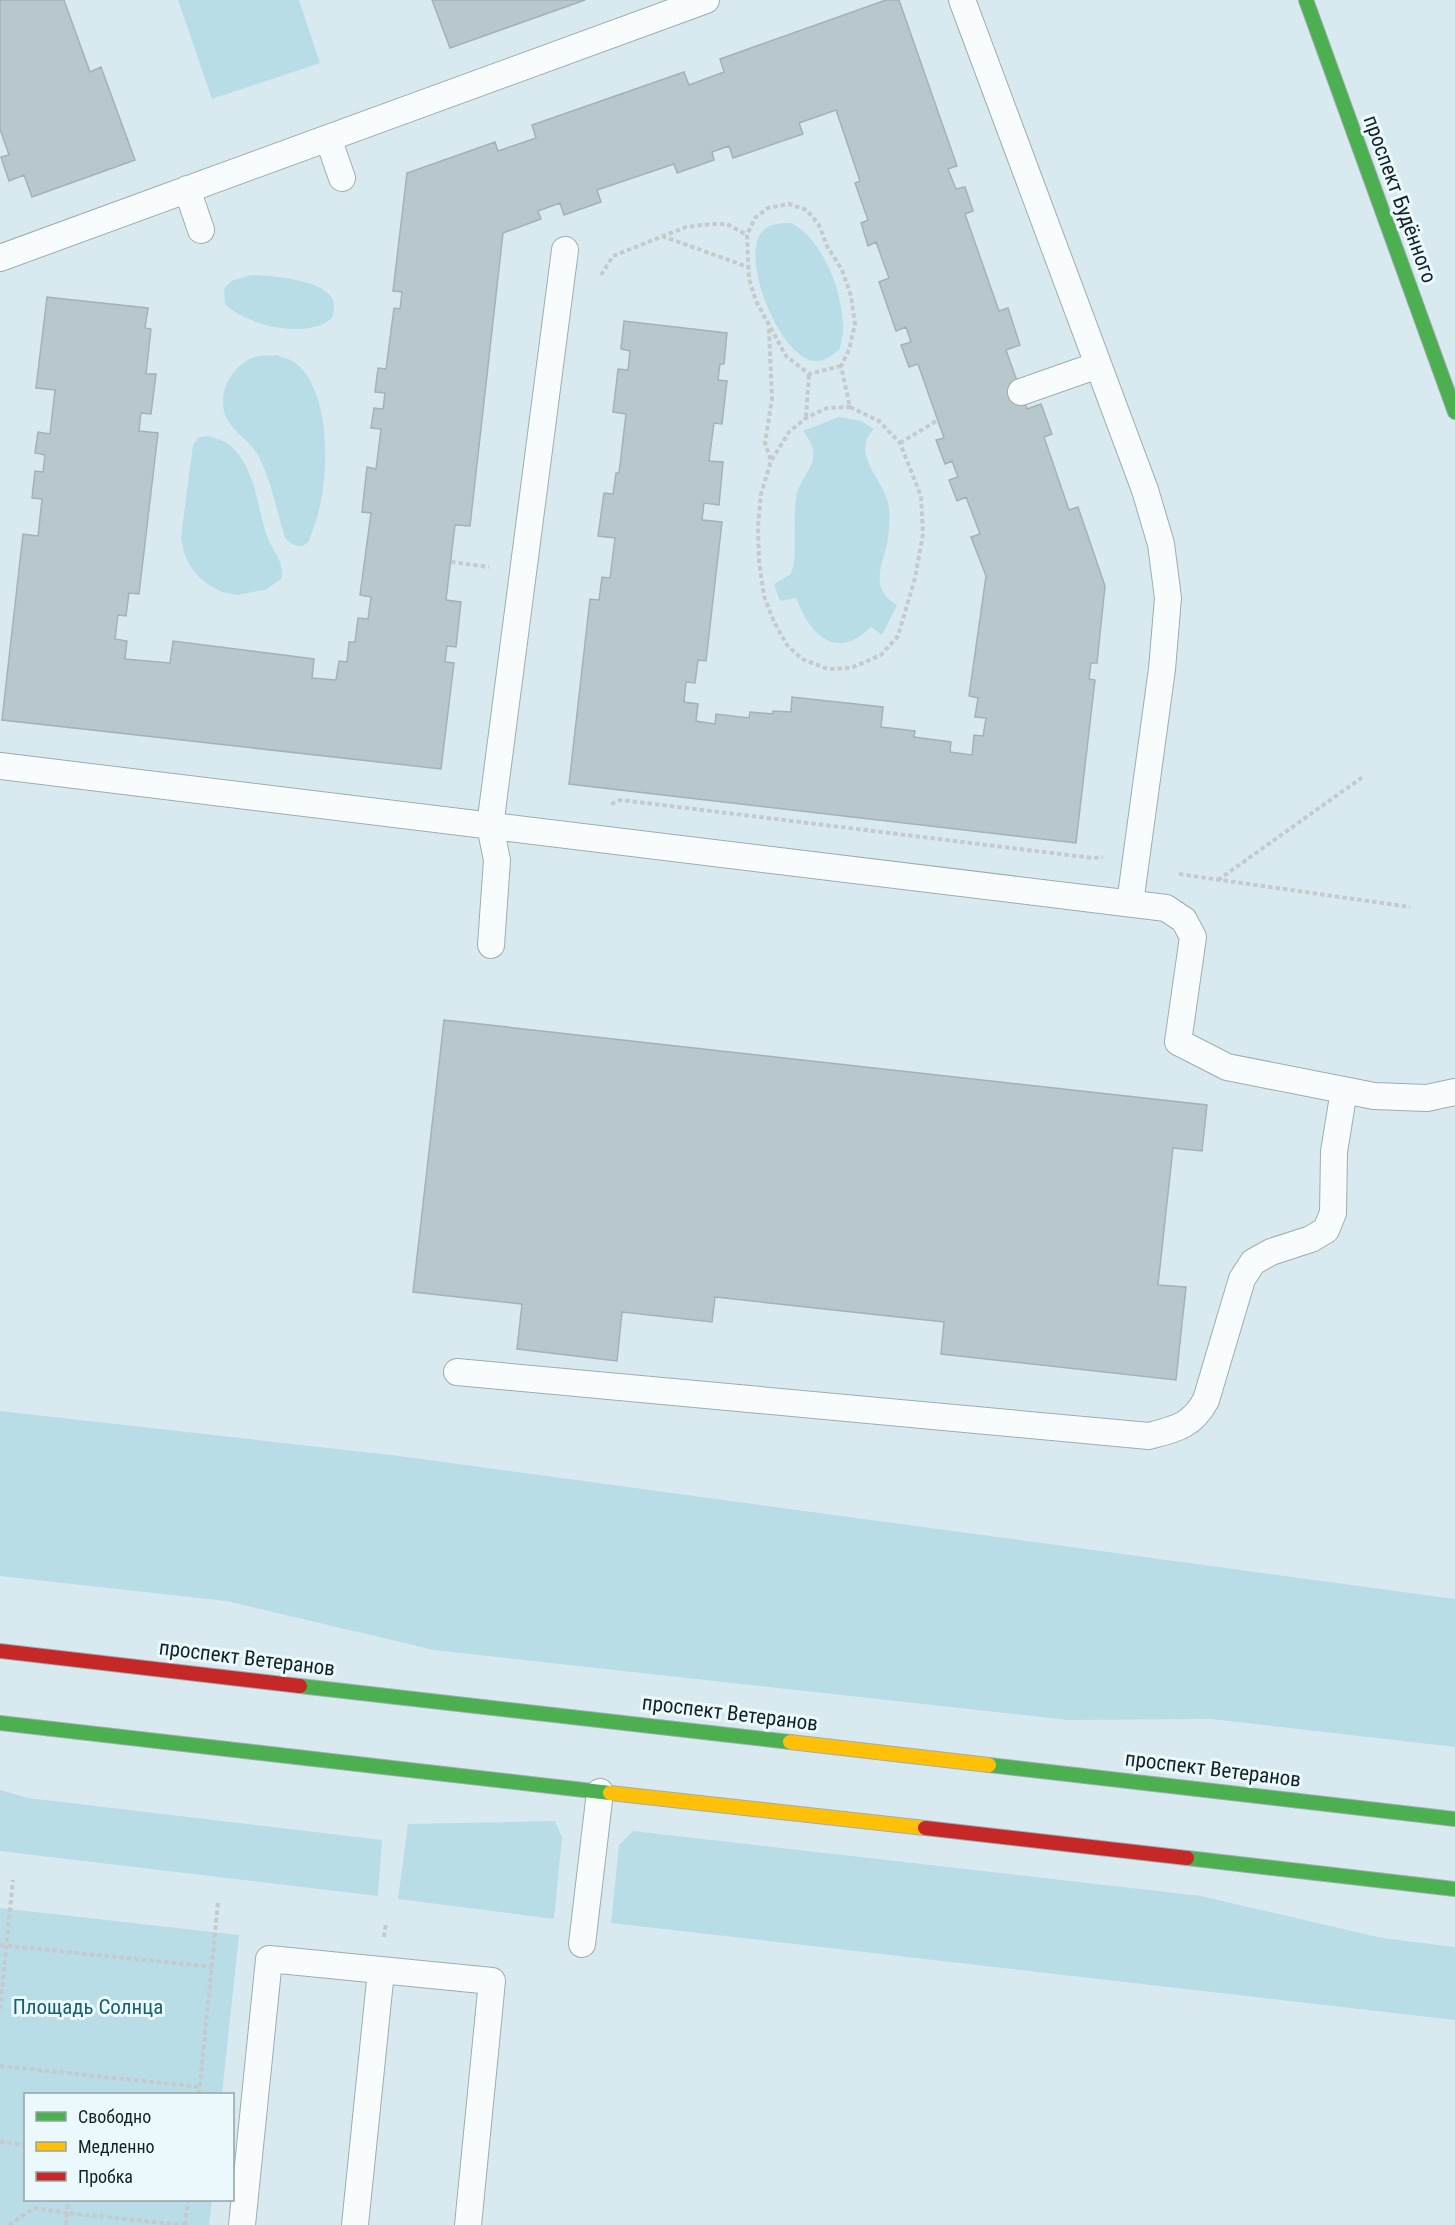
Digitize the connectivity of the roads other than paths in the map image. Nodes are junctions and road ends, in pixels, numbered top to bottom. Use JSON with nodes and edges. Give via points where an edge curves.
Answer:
{"nodes":[{"id":1,"x":706,"y":0,"type":"edge"},
{"id":2,"x":962,"y":0,"type":"edge"},
{"id":3,"x":1306,"y":0,"type":"edge"},
{"id":4,"x":328,"y":138,"type":"junction"},
{"id":5,"x":342,"y":178,"type":"dead end"},
{"id":6,"x":187,"y":189,"type":"junction"},
{"id":7,"x":201,"y":230,"type":"dead end"},
{"id":8,"x":565,"y":250,"type":"dead end"},
{"id":9,"x":0,"y":258,"type":"edge"},
{"id":10,"x":1098,"y":366,"type":"junction"},
{"id":11,"x":1021,"y":392,"type":"dead end"},
{"id":12,"x":1455,"y":412,"type":"edge"},
{"id":13,"x":0,"y":766,"type":"edge"},
{"id":14,"x":490,"y":826,"type":"junction"},
{"id":15,"x":1130,"y":903,"type":"junction"},
{"id":16,"x":491,"y":945,"type":"dead end"},
{"id":17,"x":1344,"y":1090,"type":"junction"},
{"id":18,"x":1455,"y":1092,"type":"edge"},
{"id":19,"x":458,"y":1372,"type":"dead end"},
{"id":20,"x":0,"y":1651,"type":"edge"},
{"id":21,"x":0,"y":1723,"type":"edge"},
{"id":22,"x":600,"y":1792,"type":"junction"},
{"id":23,"x":1455,"y":1819,"type":"edge"},
{"id":24,"x":1455,"y":1889,"type":"edge"},
{"id":25,"x":582,"y":1944,"type":"dead end"},
{"id":26,"x":381,"y":1971,"type":"junction"},
{"id":27,"x":242,"y":2225,"type":"edge"},
{"id":28,"x":355,"y":2225,"type":"edge"},
{"id":29,"x":468,"y":2225,"type":"edge"}],
"edges":[{"from":1,"to":4,"type":"lane"},
{"from":2,"to":10,"type":"lane"},
{"from":3,"to":12,"type":"main road","name":"проспект Будённого"},
{"from":4,"to":5,"type":"lane"},
{"from":4,"to":6,"type":"lane"},
{"from":6,"to":7,"type":"lane"},
{"from":6,"to":9,"type":"lane"},
{"from":8,"to":14,"type":"lane"},
{"from":10,"to":11,"type":"lane"},
{"from":10,"to":15,"type":"lane","via":[[1145,490],[1161,544],[1168,598]]},
{"from":13,"to":14,"type":"lane"},
{"from":14,"to":15,"type":"lane"},
{"from":14,"to":16,"type":"lane","via":[[497,860]]},
{"from":15,"to":17,"type":"lane","via":[[1166,908],[1184,920],[1193,937],[1178,1042],[1227,1068]]},
{"from":17,"to":18,"type":"lane","via":[[1374,1096],[1426,1098]]},
{"from":17,"to":19,"type":"lane","via":[[1334,1152],[1333,1213],[1326,1230],[1253,1262],[1242,1279],[1206,1400],[1198,1416],[1177,1429],[1149,1436]]},
{"from":20,"to":23,"type":"main road","name":"проспект Ветеранов"},
{"from":21,"to":22,"type":"main road"},
{"from":22,"to":24,"type":"main road"},
{"from":22,"to":25,"type":"lane"},
{"from":26,"to":27,"type":"lane","via":[[269,1959]]},
{"from":26,"to":28,"type":"lane"},
{"from":26,"to":29,"type":"lane","via":[[492,1981]]}]}
